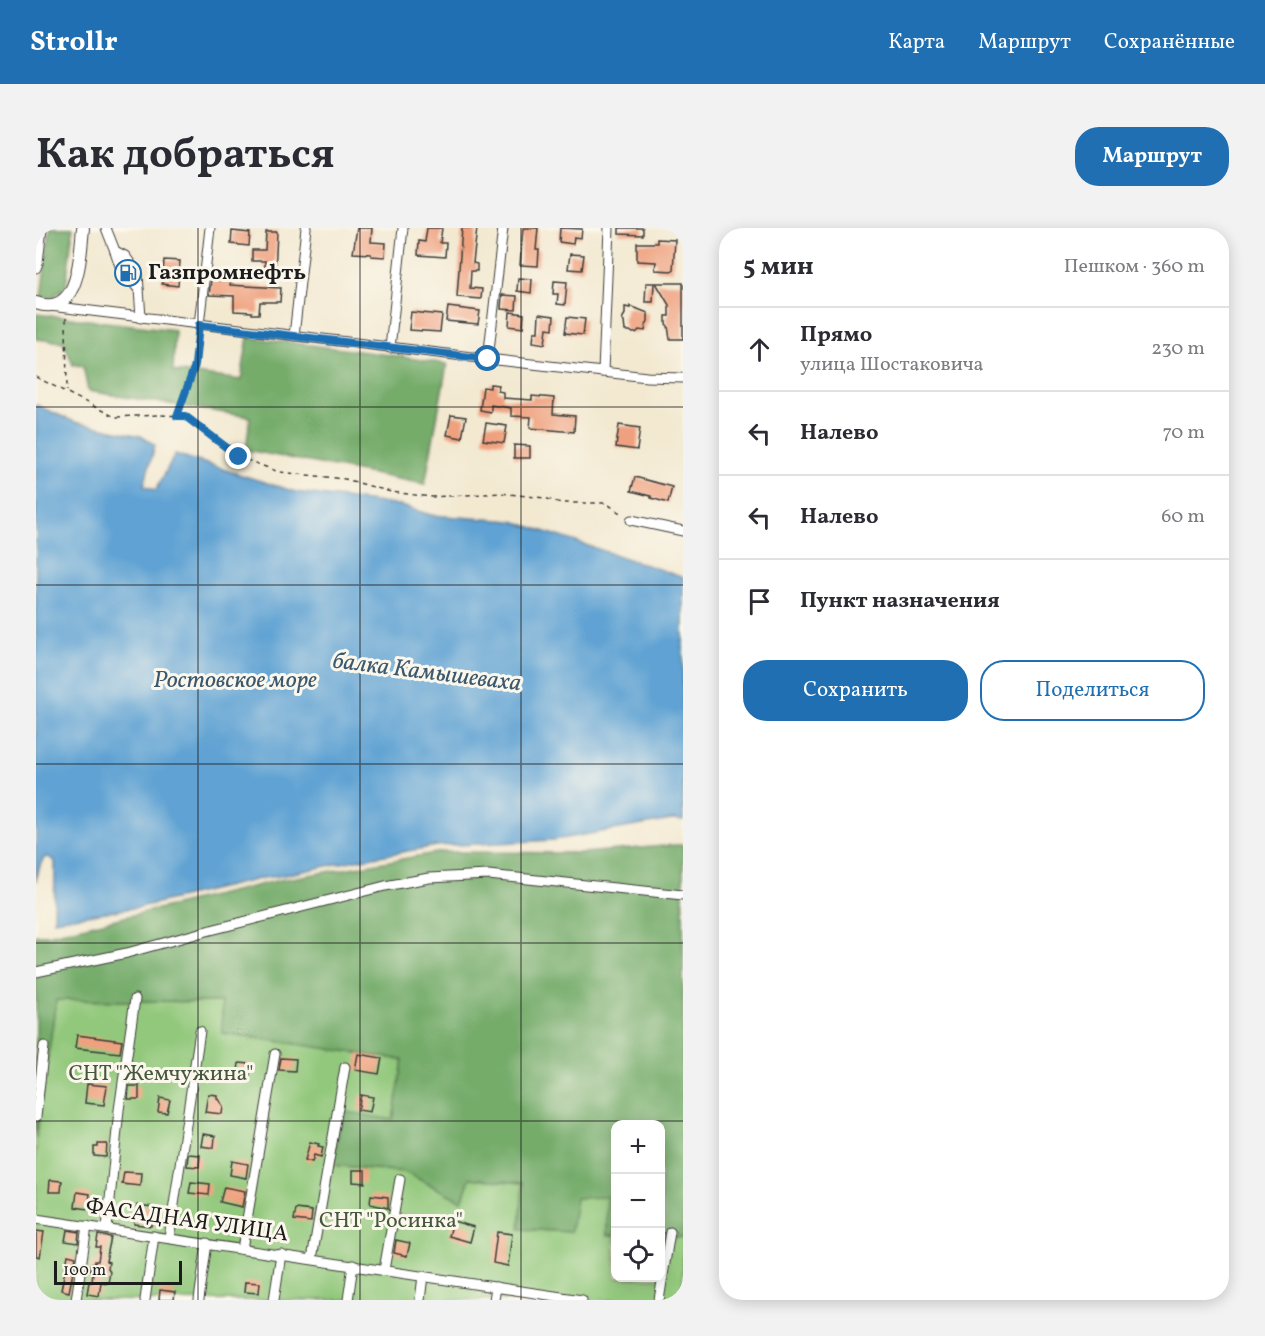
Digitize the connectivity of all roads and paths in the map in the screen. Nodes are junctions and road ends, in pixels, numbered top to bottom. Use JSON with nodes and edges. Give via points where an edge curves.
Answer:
{"nodes":[{"id":1,"x":42,"y":228,"type":"edge"},
{"id":2,"x":83,"y":228,"type":"edge"},
{"id":3,"x":106,"y":228,"type":"edge"},
{"id":4,"x":210,"y":228,"type":"edge"},
{"id":5,"x":306,"y":228,"type":"edge"},
{"id":6,"x":403,"y":228,"type":"edge"},
{"id":7,"x":503,"y":228,"type":"edge"},
{"id":8,"x":609,"y":228,"type":"edge"},
{"id":9,"x":36,"y":268,"type":"edge"},
{"id":10,"x":40,"y":304,"type":"edge"},
{"id":11,"x":65,"y":308,"type":"junction"},
{"id":12,"x":141,"y":318,"type":"junction"},
{"id":13,"x":199,"y":325,"type":"junction"},
{"id":14,"x":294,"y":336,"type":"junction"},
{"id":15,"x":390,"y":348,"type":"junction"},
{"id":16,"x":488,"y":359,"type":"junction"},
{"id":17,"x":603,"y":372,"type":"junction"},
{"id":18,"x":36,"y":377,"type":"edge"},
{"id":19,"x":683,"y":378,"type":"edge"},
{"id":20,"x":68,"y":393,"type":"junction"},
{"id":21,"x":177,"y":416,"type":"junction"},
{"id":22,"x":631,"y":520,"type":"joint"},
{"id":23,"x":683,"y":531,"type":"edge"},
{"id":24,"x":683,"y":895,"type":"edge"},
{"id":25,"x":36,"y":972,"type":"edge"},
{"id":26,"x":135,"y":999,"type":"dead end"},
{"id":27,"x":200,"y":1031,"type":"dead end"},
{"id":28,"x":44,"y":1046,"type":"dead end"},
{"id":29,"x":275,"y":1054,"type":"dead end"},
{"id":30,"x":345,"y":1067,"type":"dead end"},
{"id":31,"x":36,"y":1118,"type":"edge"},
{"id":32,"x":400,"y":1179,"type":"dead end"},
{"id":33,"x":36,"y":1219,"type":"edge"},
{"id":34,"x":87,"y":1226,"type":"junction"},
{"id":35,"x":107,"y":1229,"type":"junction"},
{"id":36,"x":670,"y":1232,"type":"dead end"},
{"id":37,"x":154,"y":1236,"type":"junction"},
{"id":38,"x":169,"y":1238,"type":"junction"},
{"id":39,"x":207,"y":1243,"type":"junction"},
{"id":40,"x":242,"y":1249,"type":"junction"},
{"id":41,"x":281,"y":1254,"type":"junction"},
{"id":42,"x":312,"y":1259,"type":"junction"},
{"id":43,"x":352,"y":1265,"type":"junction"},
{"id":44,"x":384,"y":1270,"type":"junction"},
{"id":45,"x":423,"y":1276,"type":"junction"},
{"id":46,"x":496,"y":1287,"type":"junction"},
{"id":47,"x":550,"y":1298,"type":"edge"},
{"id":48,"x":76,"y":1300,"type":"edge"},
{"id":49,"x":145,"y":1300,"type":"edge"},
{"id":50,"x":199,"y":1300,"type":"edge"},
{"id":51,"x":274,"y":1300,"type":"edge"},
{"id":52,"x":348,"y":1300,"type":"edge"},
{"id":53,"x":420,"y":1300,"type":"edge"},
{"id":54,"x":494,"y":1300,"type":"edge"},
{"id":55,"x":582,"y":1300,"type":"edge"},
{"id":56,"x":659,"y":1300,"type":"edge"}],
"edges":[{"from":1,"to":9,"type":"street"},
{"from":2,"to":10,"type":"main road","via":[[79,271],[72,289],[55,304]]},
{"from":3,"to":12,"type":"street","via":[[115,251],[126,256],[140,279]]},
{"from":4,"to":13,"type":"street"},
{"from":5,"to":14,"type":"street"},
{"from":6,"to":15,"type":"street"},
{"from":7,"to":16,"type":"street"},
{"from":8,"to":17,"type":"street"},
{"from":10,"to":11,"type":"street"},
{"from":11,"to":12,"type":"street"},
{"from":11,"to":20,"type":"path"},
{"from":12,"to":13,"type":"street"},
{"from":13,"to":14,"type":"street"},
{"from":13,"to":21,"type":"path","via":[[195,365]]},
{"from":14,"to":15,"type":"street"},
{"from":15,"to":16,"type":"street"},
{"from":16,"to":17,"type":"street"},
{"from":17,"to":19,"type":"street"},
{"from":18,"to":20,"type":"path"},
{"from":20,"to":21,"type":"path","via":[[115,417]]},
{"from":21,"to":22,"type":"path","via":[[185,416],[239,457],[279,472],[345,479],[392,492],[432,497],[501,493],[561,503],[606,503]]},
{"from":22,"to":23,"type":"street"},
{"from":24,"to":25,"type":"street","via":[[488,875],[429,879],[385,886],[127,953]]},
{"from":26,"to":35,"type":"street"},
{"from":27,"to":38,"type":"street"},
{"from":28,"to":31,"type":"street"},
{"from":29,"to":40,"type":"street"},
{"from":30,"to":42,"type":"street"},
{"from":32,"to":44,"type":"street"},
{"from":33,"to":34,"type":"street","name":"ФАСАДНАЯ УЛИЦА"},
{"from":34,"to":35,"type":"street","name":"ФАСАДНАЯ УЛИЦА"},
{"from":34,"to":48,"type":"street"},
{"from":35,"to":37,"type":"street","name":"ФАСАДНАЯ УЛИЦА"},
{"from":36,"to":56,"type":"street"},
{"from":37,"to":38,"type":"street","name":"ФАСАДНАЯ УЛИЦА"},
{"from":37,"to":49,"type":"street"},
{"from":38,"to":39,"type":"street","name":"ФАСАДНАЯ УЛИЦА"},
{"from":39,"to":40,"type":"street","name":"ФАСАДНАЯ УЛИЦА"},
{"from":39,"to":50,"type":"street"},
{"from":40,"to":41,"type":"street","name":"ФАСАДНАЯ УЛИЦА"},
{"from":41,"to":42,"type":"street","name":"ФАСАДНАЯ УЛИЦА"},
{"from":41,"to":51,"type":"street"},
{"from":42,"to":43,"type":"street","name":"ФАСАДНАЯ УЛИЦА"},
{"from":43,"to":44,"type":"street","name":"ФАСАДНАЯ УЛИЦА"},
{"from":43,"to":52,"type":"street"},
{"from":44,"to":45,"type":"street","name":"ФАСАДНАЯ УЛИЦА"},
{"from":45,"to":46,"type":"street","name":"ФАСАДНАЯ УЛИЦА"},
{"from":45,"to":53,"type":"street"},
{"from":46,"to":47,"type":"street","name":"ФАСАДНАЯ УЛИЦА"},
{"from":46,"to":54,"type":"street"},
{"from":47,"to":55,"type":"street","name":"ФАСАДНАЯ УЛИЦА"}]}
